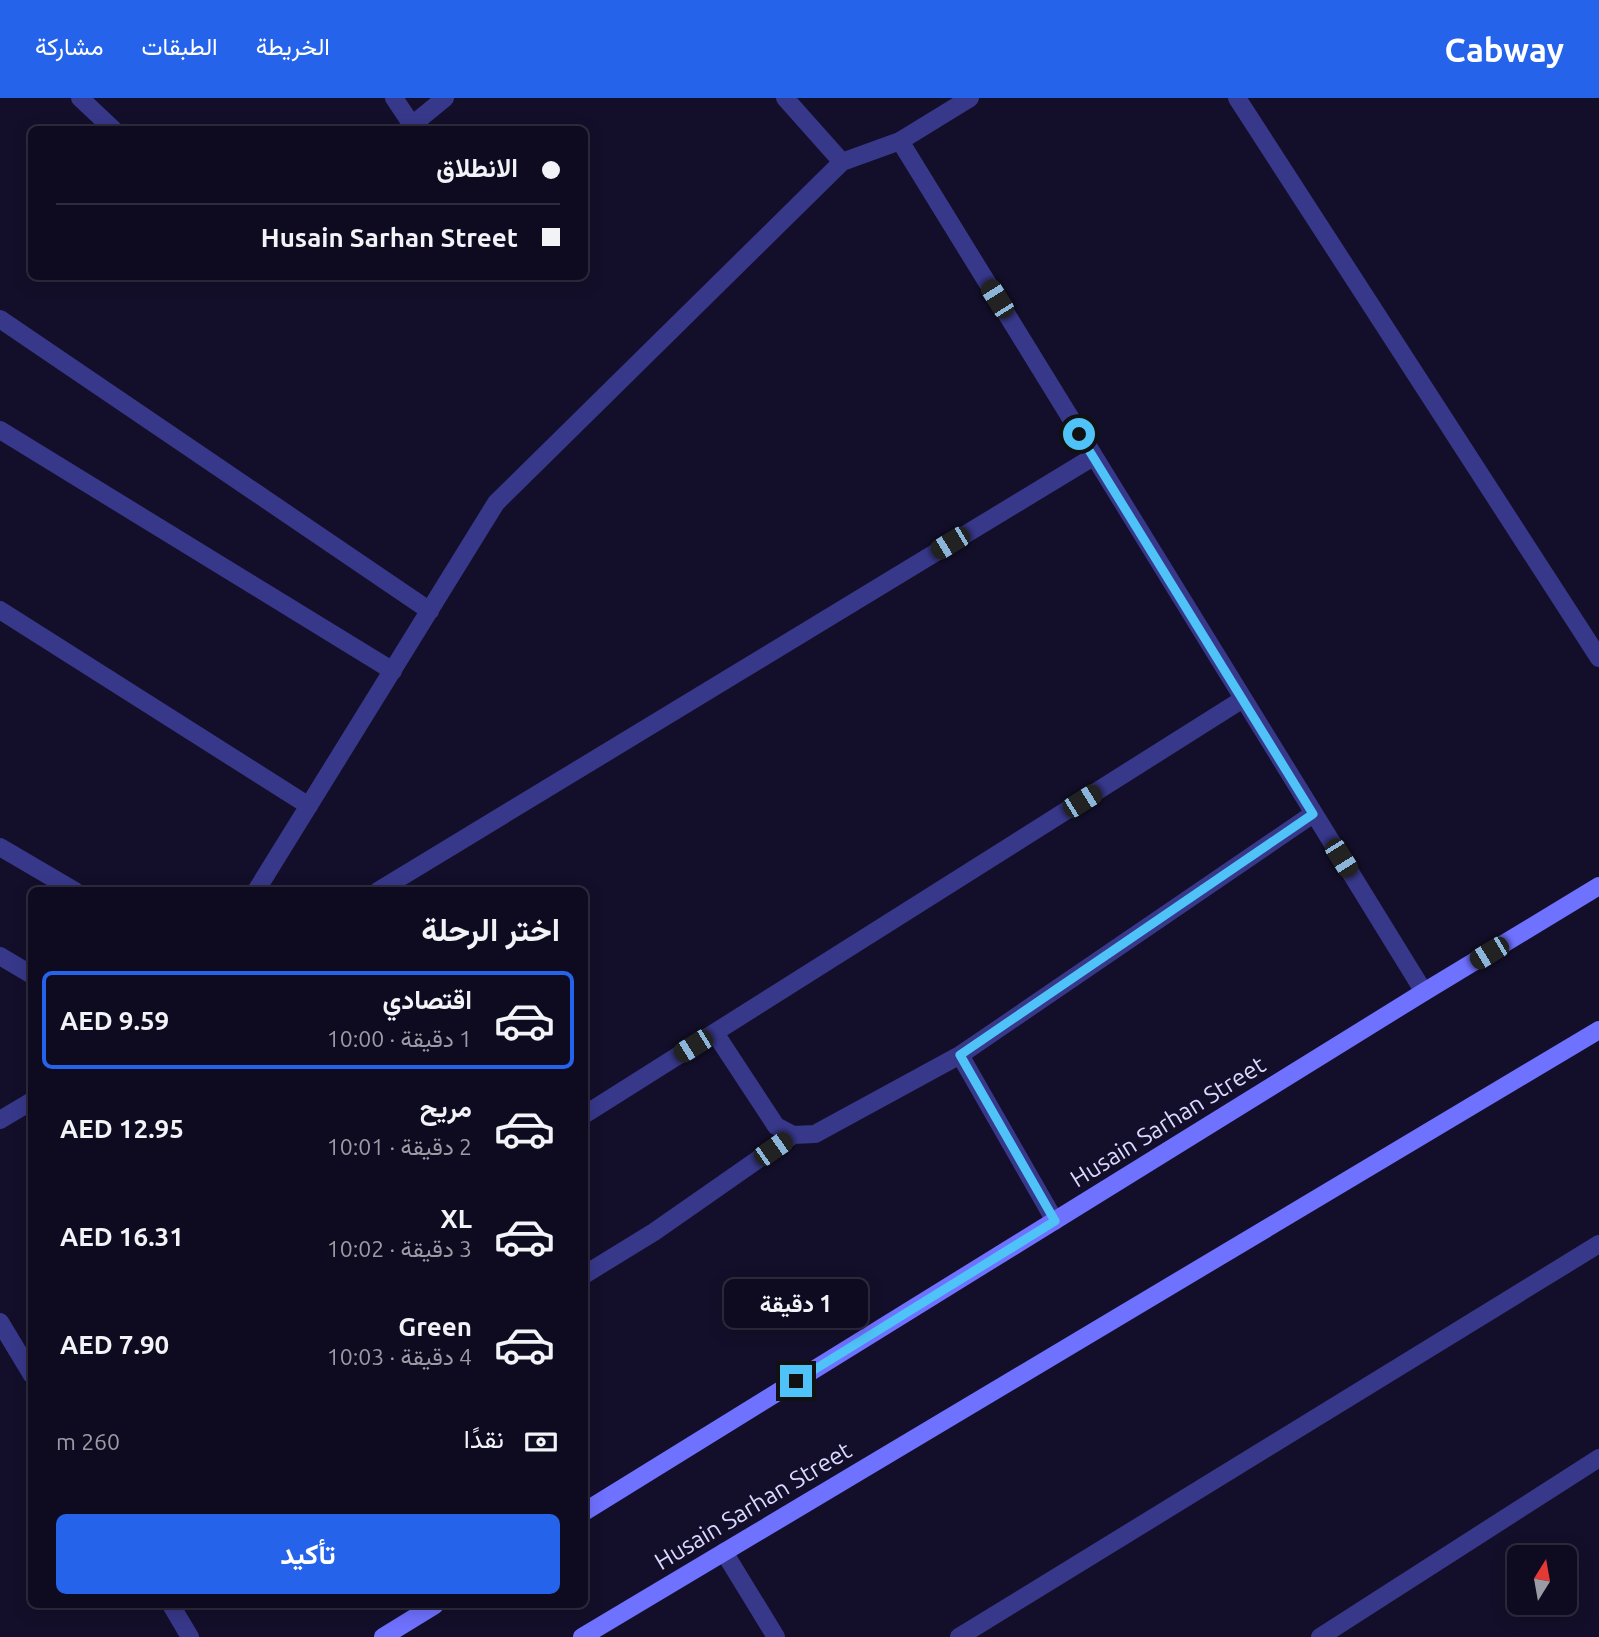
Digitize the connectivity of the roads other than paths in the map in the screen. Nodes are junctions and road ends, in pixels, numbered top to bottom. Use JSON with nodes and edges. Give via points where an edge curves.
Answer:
{"nodes":[{"id":1,"x":80,"y":98,"type":"edge"},
{"id":2,"x":394,"y":98,"type":"edge"},
{"id":3,"x":445,"y":98,"type":"edge"},
{"id":4,"x":785,"y":98,"type":"edge"},
{"id":5,"x":970,"y":98,"type":"edge"},
{"id":6,"x":1237,"y":98,"type":"edge"},
{"id":7,"x":110,"y":126,"type":"edge"},
{"id":8,"x":408,"y":126,"type":"edge"},
{"id":9,"x":410,"y":126,"type":"edge"},
{"id":10,"x":900,"y":141,"type":"junction"},
{"id":11,"x":842,"y":162,"type":"junction"},
{"id":12,"x":0,"y":319,"type":"edge"},
{"id":13,"x":0,"y":430,"type":"edge"},
{"id":14,"x":1093,"y":457,"type":"junction"},
{"id":15,"x":0,"y":610,"type":"edge"},
{"id":16,"x":430,"y":611,"type":"junction"},
{"id":17,"x":1599,"y":658,"type":"edge"},
{"id":18,"x":393,"y":671,"type":"junction"},
{"id":19,"x":1243,"y":699,"type":"junction"},
{"id":20,"x":309,"y":806,"type":"junction"},
{"id":21,"x":1313,"y":814,"type":"junction"},
{"id":22,"x":0,"y":847,"type":"edge"},
{"id":23,"x":1599,"y":886,"type":"edge"},
{"id":24,"x":68,"y":887,"type":"edge"},
{"id":25,"x":258,"y":887,"type":"edge"},
{"id":26,"x":385,"y":887,"type":"edge"},
{"id":27,"x":0,"y":956,"type":"edge"},
{"id":28,"x":28,"y":973,"type":"edge"},
{"id":29,"x":1424,"y":992,"type":"junction"},
{"id":30,"x":1599,"y":1030,"type":"edge"},
{"id":31,"x":715,"y":1033,"type":"junction"},
{"id":32,"x":960,"y":1055,"type":"junction"},
{"id":33,"x":28,"y":1103,"type":"edge"},
{"id":34,"x":588,"y":1112,"type":"edge"},
{"id":35,"x":0,"y":1120,"type":"edge"},
{"id":36,"x":793,"y":1135,"type":"junction"},
{"id":37,"x":1055,"y":1221,"type":"junction"},
{"id":38,"x":1599,"y":1244,"type":"edge"},
{"id":39,"x":588,"y":1273,"type":"edge"},
{"id":40,"x":0,"y":1322,"type":"edge"},
{"id":41,"x":28,"y":1368,"type":"edge"},
{"id":42,"x":1599,"y":1458,"type":"edge"},
{"id":43,"x":588,"y":1510,"type":"edge"},
{"id":44,"x":724,"y":1552,"type":"junction"},
{"id":45,"x":173,"y":1608,"type":"edge"},
{"id":46,"x":430,"y":1608,"type":"edge"},
{"id":47,"x":190,"y":1637,"type":"edge"},
{"id":48,"x":383,"y":1637,"type":"edge"},
{"id":49,"x":582,"y":1637,"type":"edge"},
{"id":50,"x":776,"y":1637,"type":"edge"},
{"id":51,"x":959,"y":1637,"type":"edge"},
{"id":52,"x":1320,"y":1637,"type":"edge"}],
"edges":[{"from":1,"to":7,"type":"street"},
{"from":2,"to":8,"type":"street"},
{"from":3,"to":9,"type":"street"},
{"from":4,"to":11,"type":"street"},
{"from":5,"to":10,"type":"street"},
{"from":6,"to":17,"type":"street"},
{"from":10,"to":11,"type":"street"},
{"from":10,"to":14,"type":"street"},
{"from":11,"to":16,"type":"street","via":[[496,503]]},
{"from":12,"to":16,"type":"street"},
{"from":13,"to":18,"type":"street"},
{"from":14,"to":19,"type":"street"},
{"from":14,"to":26,"type":"street"},
{"from":15,"to":20,"type":"street"},
{"from":16,"to":18,"type":"street"},
{"from":18,"to":20,"type":"street"},
{"from":19,"to":21,"type":"street"},
{"from":19,"to":31,"type":"street"},
{"from":20,"to":25,"type":"street"},
{"from":21,"to":29,"type":"street"},
{"from":21,"to":32,"type":"street"},
{"from":22,"to":24,"type":"street"},
{"from":23,"to":29,"type":"street","name":"Husain Sarhan Street"},
{"from":27,"to":28,"type":"street"},
{"from":29,"to":37,"type":"street","name":"Husain Sarhan Street"},
{"from":30,"to":44,"type":"street","name":"Husain Sarhan Street"},
{"from":31,"to":34,"type":"street"},
{"from":31,"to":36,"type":"street","via":[[776,1126]]},
{"from":32,"to":36,"type":"street","via":[[815,1134]]},
{"from":32,"to":37,"type":"street"},
{"from":33,"to":35,"type":"street"},
{"from":36,"to":39,"type":"street"},
{"from":37,"to":43,"type":"street","name":"Husain Sarhan Street"},
{"from":38,"to":51,"type":"street"},
{"from":40,"to":41,"type":"street"},
{"from":42,"to":52,"type":"street"},
{"from":44,"to":49,"type":"street","name":"Husain Sarhan Street"},
{"from":44,"to":50,"type":"street"},
{"from":45,"to":47,"type":"street"},
{"from":46,"to":48,"type":"street"}]}
